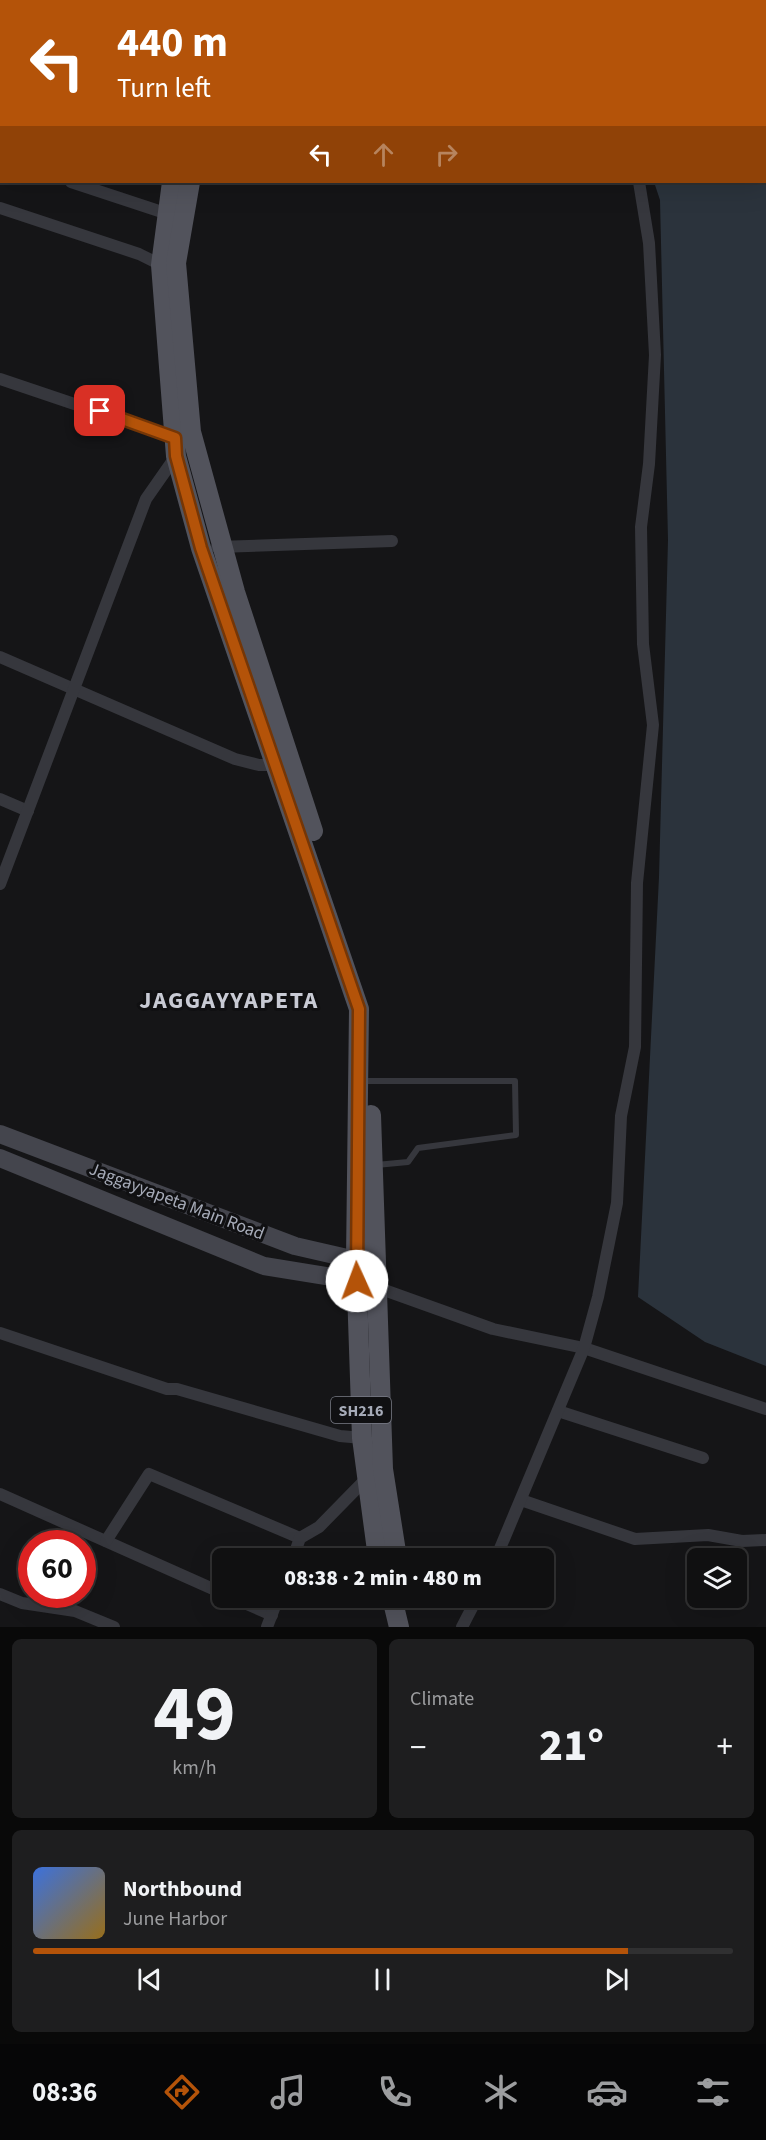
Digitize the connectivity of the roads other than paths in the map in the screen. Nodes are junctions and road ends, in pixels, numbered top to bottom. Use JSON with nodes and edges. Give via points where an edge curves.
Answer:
{"nodes":[{"id":1,"x":73,"y":183,"type":"edge"},
{"id":2,"x":172,"y":183,"type":"edge"},
{"id":3,"x":190,"y":183,"type":"edge"},
{"id":4,"x":639,"y":183,"type":"edge"},
{"id":5,"x":0,"y":207,"type":"edge"},
{"id":6,"x":168,"y":214,"type":"junction"},
{"id":7,"x":161,"y":265,"type":"junction"},
{"id":8,"x":0,"y":378,"type":"edge"},
{"id":9,"x":176,"y":447,"type":"junction"},
{"id":10,"x":392,"y":541,"type":"dead end"},
{"id":11,"x":223,"y":547,"type":"junction"},
{"id":12,"x":201,"y":548,"type":"junction"},
{"id":13,"x":0,"y":657,"type":"edge"},
{"id":14,"x":74,"y":690,"type":"junction"},
{"id":15,"x":276,"y":765,"type":"junction"},
{"id":16,"x":0,"y":799,"type":"edge"},
{"id":17,"x":27,"y":811,"type":"junction"},
{"id":18,"x":0,"y":884,"type":"edge"},
{"id":19,"x":364,"y":1081,"type":"junction"},
{"id":20,"x":0,"y":1134,"type":"edge"},
{"id":21,"x":0,"y":1158,"type":"edge"},
{"id":22,"x":364,"y":1166,"type":"junction"},
{"id":23,"x":356,"y":1260,"type":"junction"},
{"id":24,"x":366,"y":1284,"type":"junction"},
{"id":25,"x":0,"y":1333,"type":"edge"},
{"id":26,"x":584,"y":1348,"type":"junction"},
{"id":27,"x":766,"y":1409,"type":"edge"},
{"id":28,"x":558,"y":1410,"type":"junction"},
{"id":29,"x":362,"y":1438,"type":"junction"},
{"id":30,"x":703,"y":1458,"type":"dead end"},
{"id":31,"x":368,"y":1477,"type":"junction"},
{"id":32,"x":0,"y":1494,"type":"edge"},
{"id":33,"x":521,"y":1500,"type":"junction"},
{"id":34,"x":300,"y":1538,"type":"junction"},
{"id":35,"x":766,"y":1540,"type":"edge"},
{"id":36,"x":106,"y":1541,"type":"junction"},
{"id":37,"x":296,"y":1548,"type":"edge"},
{"id":38,"x":377,"y":1548,"type":"edge"},
{"id":39,"x":395,"y":1548,"type":"edge"},
{"id":40,"x":500,"y":1548,"type":"edge"},
{"id":41,"x":212,"y":1589,"type":"edge"},
{"id":42,"x":0,"y":1594,"type":"edge"},
{"id":43,"x":256,"y":1608,"type":"edge"},
{"id":44,"x":274,"y":1608,"type":"edge"},
{"id":45,"x":394,"y":1608,"type":"edge"},
{"id":46,"x":472,"y":1608,"type":"edge"},
{"id":47,"x":272,"y":1615,"type":"junction"},
{"id":48,"x":114,"y":1627,"type":"edge"},
{"id":49,"x":267,"y":1627,"type":"edge"},
{"id":50,"x":399,"y":1627,"type":"edge"},
{"id":51,"x":462,"y":1627,"type":"edge"}],
"edges":[{"from":1,"to":6,"type":"street"},
{"from":2,"to":6,"type":"main road"},
{"from":3,"to":11,"type":"main road","via":[[176,263],[191,432]]},
{"from":4,"to":26,"type":"street","via":[[649,243],[655,355],[641,527],[643,644],[653,725],[637,883],[635,1047],[621,1116],[617,1203]]},
{"from":5,"to":7,"type":"street"},
{"from":6,"to":7,"type":"main road"},
{"from":7,"to":9,"type":"main road"},
{"from":8,"to":9,"type":"street"},
{"from":9,"to":12,"type":"main road"},
{"from":9,"to":14,"type":"street","via":[[146,499]]},
{"from":10,"to":11,"type":"street"},
{"from":11,"to":12,"type":"street"},
{"from":11,"to":19,"type":"main road","via":[[369,1000]]},
{"from":12,"to":15,"type":"main road"},
{"from":13,"to":14,"type":"street"},
{"from":14,"to":15,"type":"street","via":[[235,759]]},
{"from":14,"to":17,"type":"street"},
{"from":15,"to":19,"type":"main road","via":[[359,1009]]},
{"from":16,"to":17,"type":"street"},
{"from":17,"to":18,"type":"street"},
{"from":19,"to":22,"type":"main road"},
{"from":19,"to":22,"type":"lane","via":[[515,1081],[516,1135],[418,1148],[408,1161]]},
{"from":20,"to":23,"type":"main road","name":"Jaggayyapeta Main Road","via":[[295,1246]]},
{"from":21,"to":24,"type":"main road","via":[[264,1266]]},
{"from":22,"to":23,"type":"main road"},
{"from":22,"to":24,"type":"main road"},
{"from":23,"to":24,"type":"main road","number":"SH216"},
{"from":24,"to":26,"type":"street","via":[[493,1329]]},
{"from":24,"to":29,"type":"main road","number":"SH216"},
{"from":24,"to":39,"type":"main road","via":[[383,1469]]},
{"from":25,"to":29,"type":"street","via":[[167,1389],[339,1436]]},
{"from":26,"to":27,"type":"street"},
{"from":26,"to":28,"type":"street"},
{"from":28,"to":30,"type":"street"},
{"from":28,"to":33,"type":"street"},
{"from":29,"to":31,"type":"main road","number":"SH216"},
{"from":31,"to":34,"type":"street","via":[[319,1527]]},
{"from":31,"to":38,"type":"main road","number":"SH216"},
{"from":32,"to":36,"type":"street"},
{"from":33,"to":35,"type":"street","via":[[635,1539],[708,1535],[742,1541]]},
{"from":33,"to":40,"type":"street"},
{"from":34,"to":36,"type":"street","via":[[149,1474]]},
{"from":34,"to":37,"type":"street"},
{"from":36,"to":41,"type":"street"},
{"from":42,"to":48,"type":"street","via":[[75,1611]]},
{"from":43,"to":47,"type":"street"},
{"from":44,"to":47,"type":"street"},
{"from":45,"to":50,"type":"main road"},
{"from":46,"to":51,"type":"street"},
{"from":47,"to":49,"type":"street"}]}
